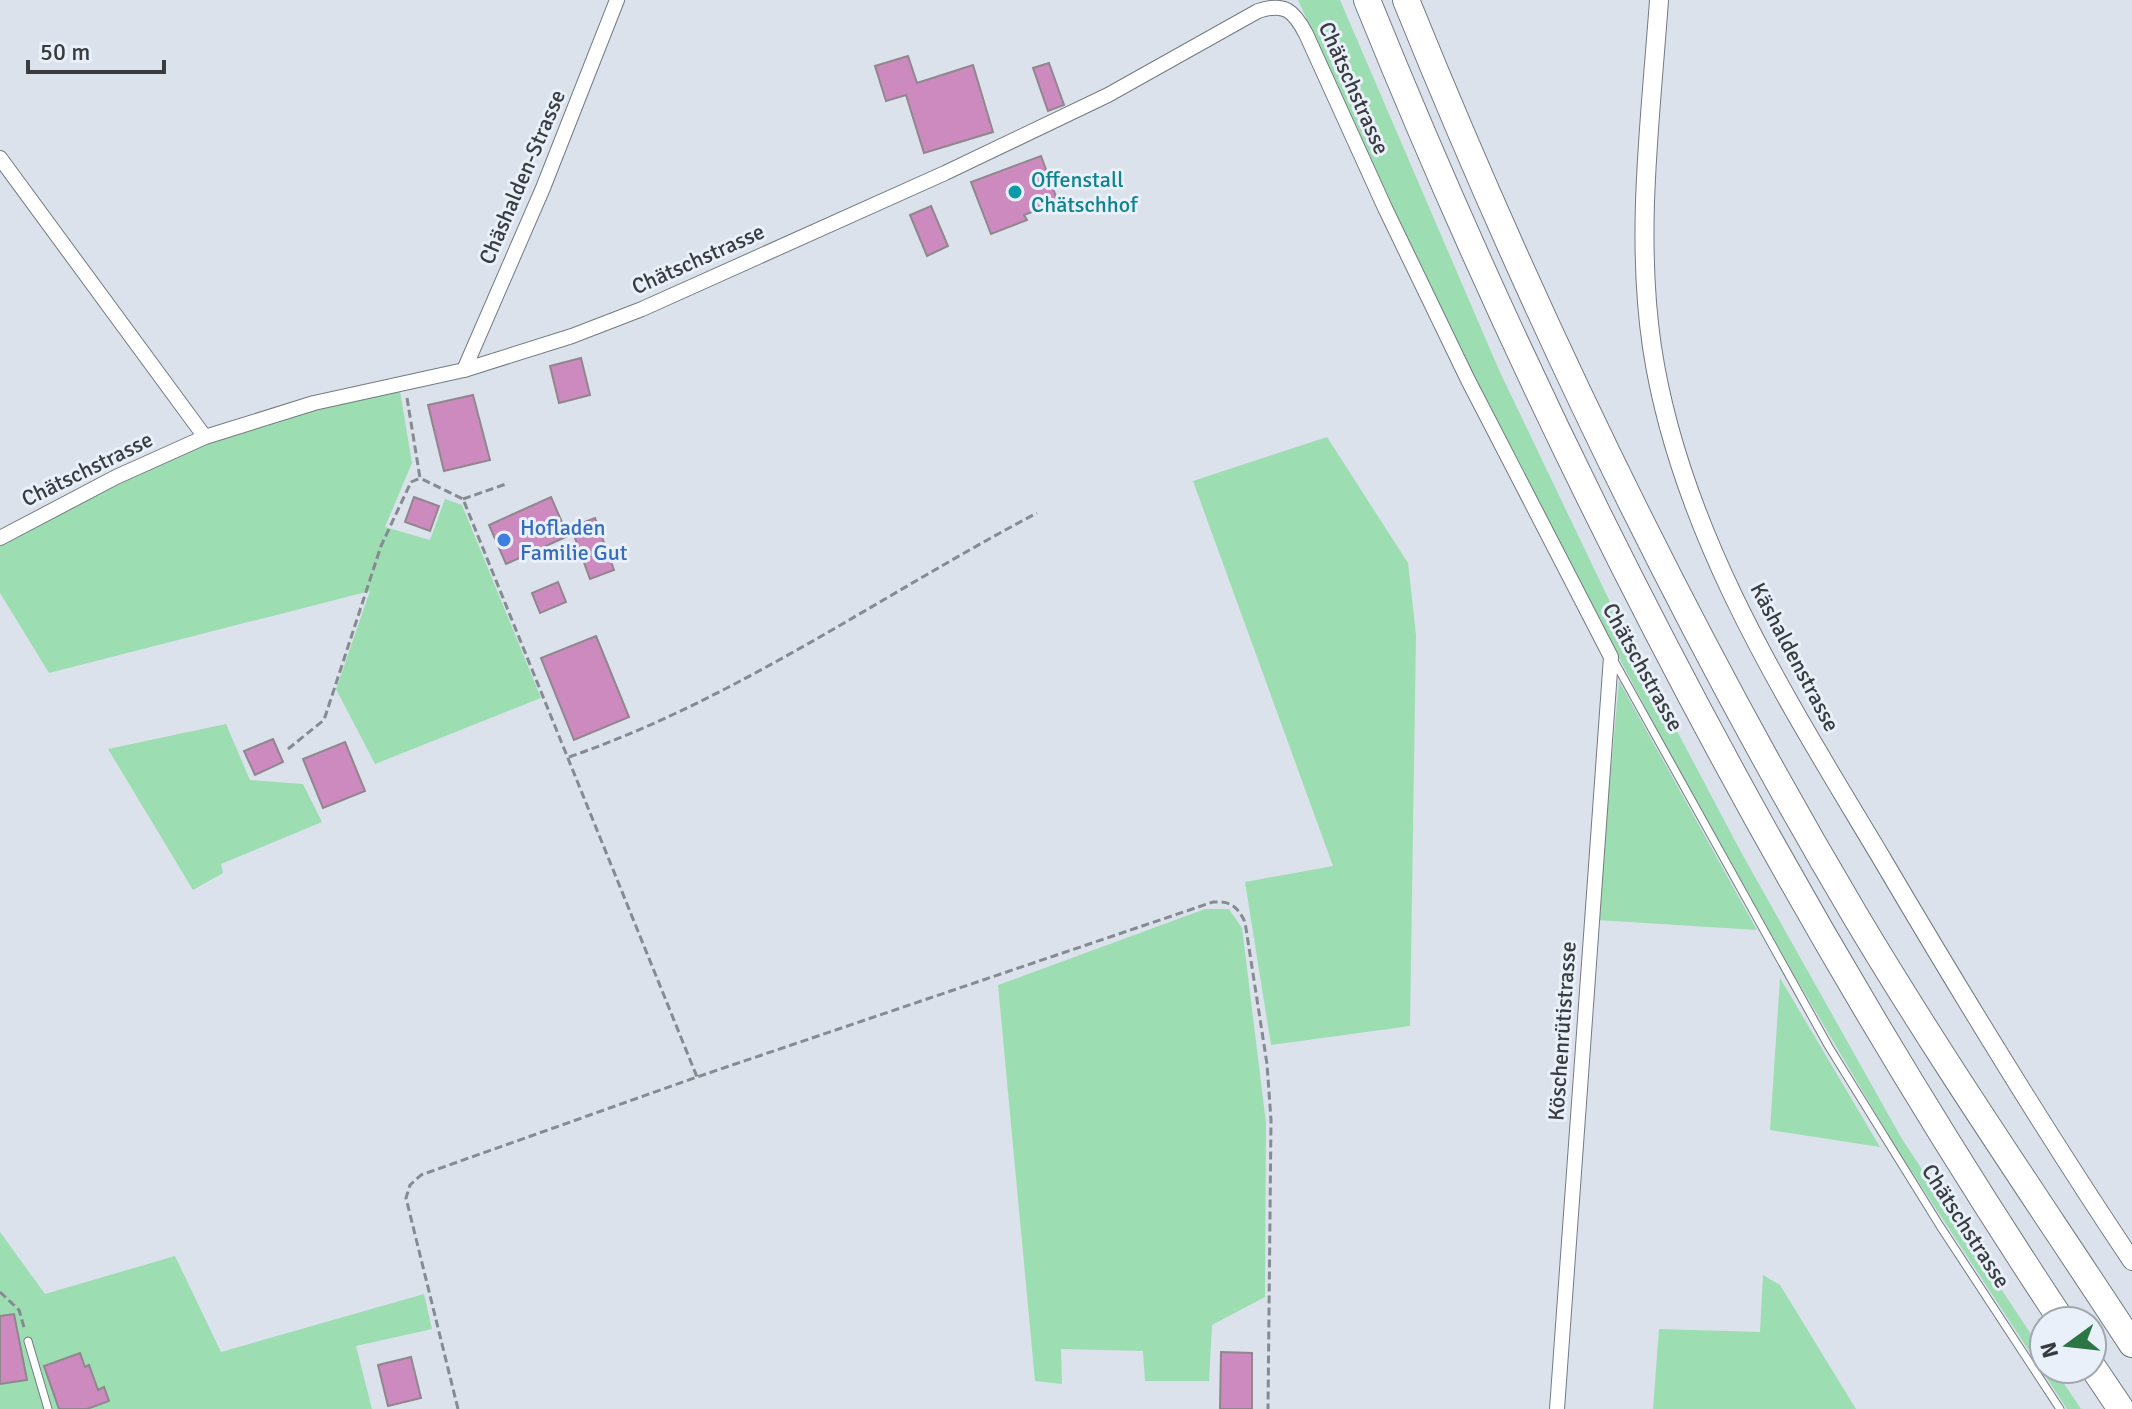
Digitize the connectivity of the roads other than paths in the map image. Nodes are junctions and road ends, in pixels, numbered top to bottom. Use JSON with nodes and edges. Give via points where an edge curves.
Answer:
{"nodes":[{"id":1,"x":617,"y":0,"type":"edge"},
{"id":2,"x":1367,"y":0,"type":"edge"},
{"id":3,"x":1406,"y":0,"type":"edge"},
{"id":4,"x":1659,"y":0,"type":"edge"},
{"id":5,"x":0,"y":158,"type":"edge"},
{"id":6,"x":464,"y":370,"type":"junction"},
{"id":7,"x":205,"y":437,"type":"junction"},
{"id":8,"x":0,"y":538,"type":"edge"},
{"id":9,"x":1611,"y":657,"type":"junction"},
{"id":10,"x":2132,"y":1261,"type":"edge"},
{"id":11,"x":2052,"y":1305,"type":"edge"},
{"id":12,"x":28,"y":1341,"type":"road end"},
{"id":13,"x":2132,"y":1344,"type":"edge"},
{"id":14,"x":2105,"y":1385,"type":"edge"},
{"id":15,"x":48,"y":1409,"type":"edge"},
{"id":16,"x":1557,"y":1409,"type":"edge"},
{"id":17,"x":2060,"y":1409,"type":"edge"},
{"id":18,"x":2121,"y":1409,"type":"edge"}],
"edges":[{"from":1,"to":6,"type":"street","name":"Chäshalden-Strasse"},
{"from":2,"to":11,"type":"highway","via":[[1509,330],[1679,675],[1868,1011]]},
{"from":3,"to":13,"type":"highway","via":[[1579,393],[1759,747],[1916,1015]]},
{"from":4,"to":10,"type":"street","name":"Käshaldenstrasse","via":[[1646,196],[1646,284],[1658,381],[1695,505],[1746,620],[1825,763],[1992,1043]]},
{"from":5,"to":7,"type":"street"},
{"from":6,"to":7,"type":"street","name":"Chätschstrasse","via":[[314,403]]},
{"from":6,"to":9,"type":"street","name":"Chätschstrasse","via":[[642,309],[1027,134],[1258,11],[1279,7],[1298,19],[1306,34],[1454,352]]},
{"from":7,"to":8,"type":"street","name":"Chätschstrasse"},
{"from":9,"to":16,"type":"street","name":"Köschenrütistrasse"},
{"from":9,"to":17,"type":"lane","name":"Chätschstrasse","via":[[1829,1047]]},
{"from":12,"to":15,"type":"lane"},
{"from":14,"to":18,"type":"highway"}]}
